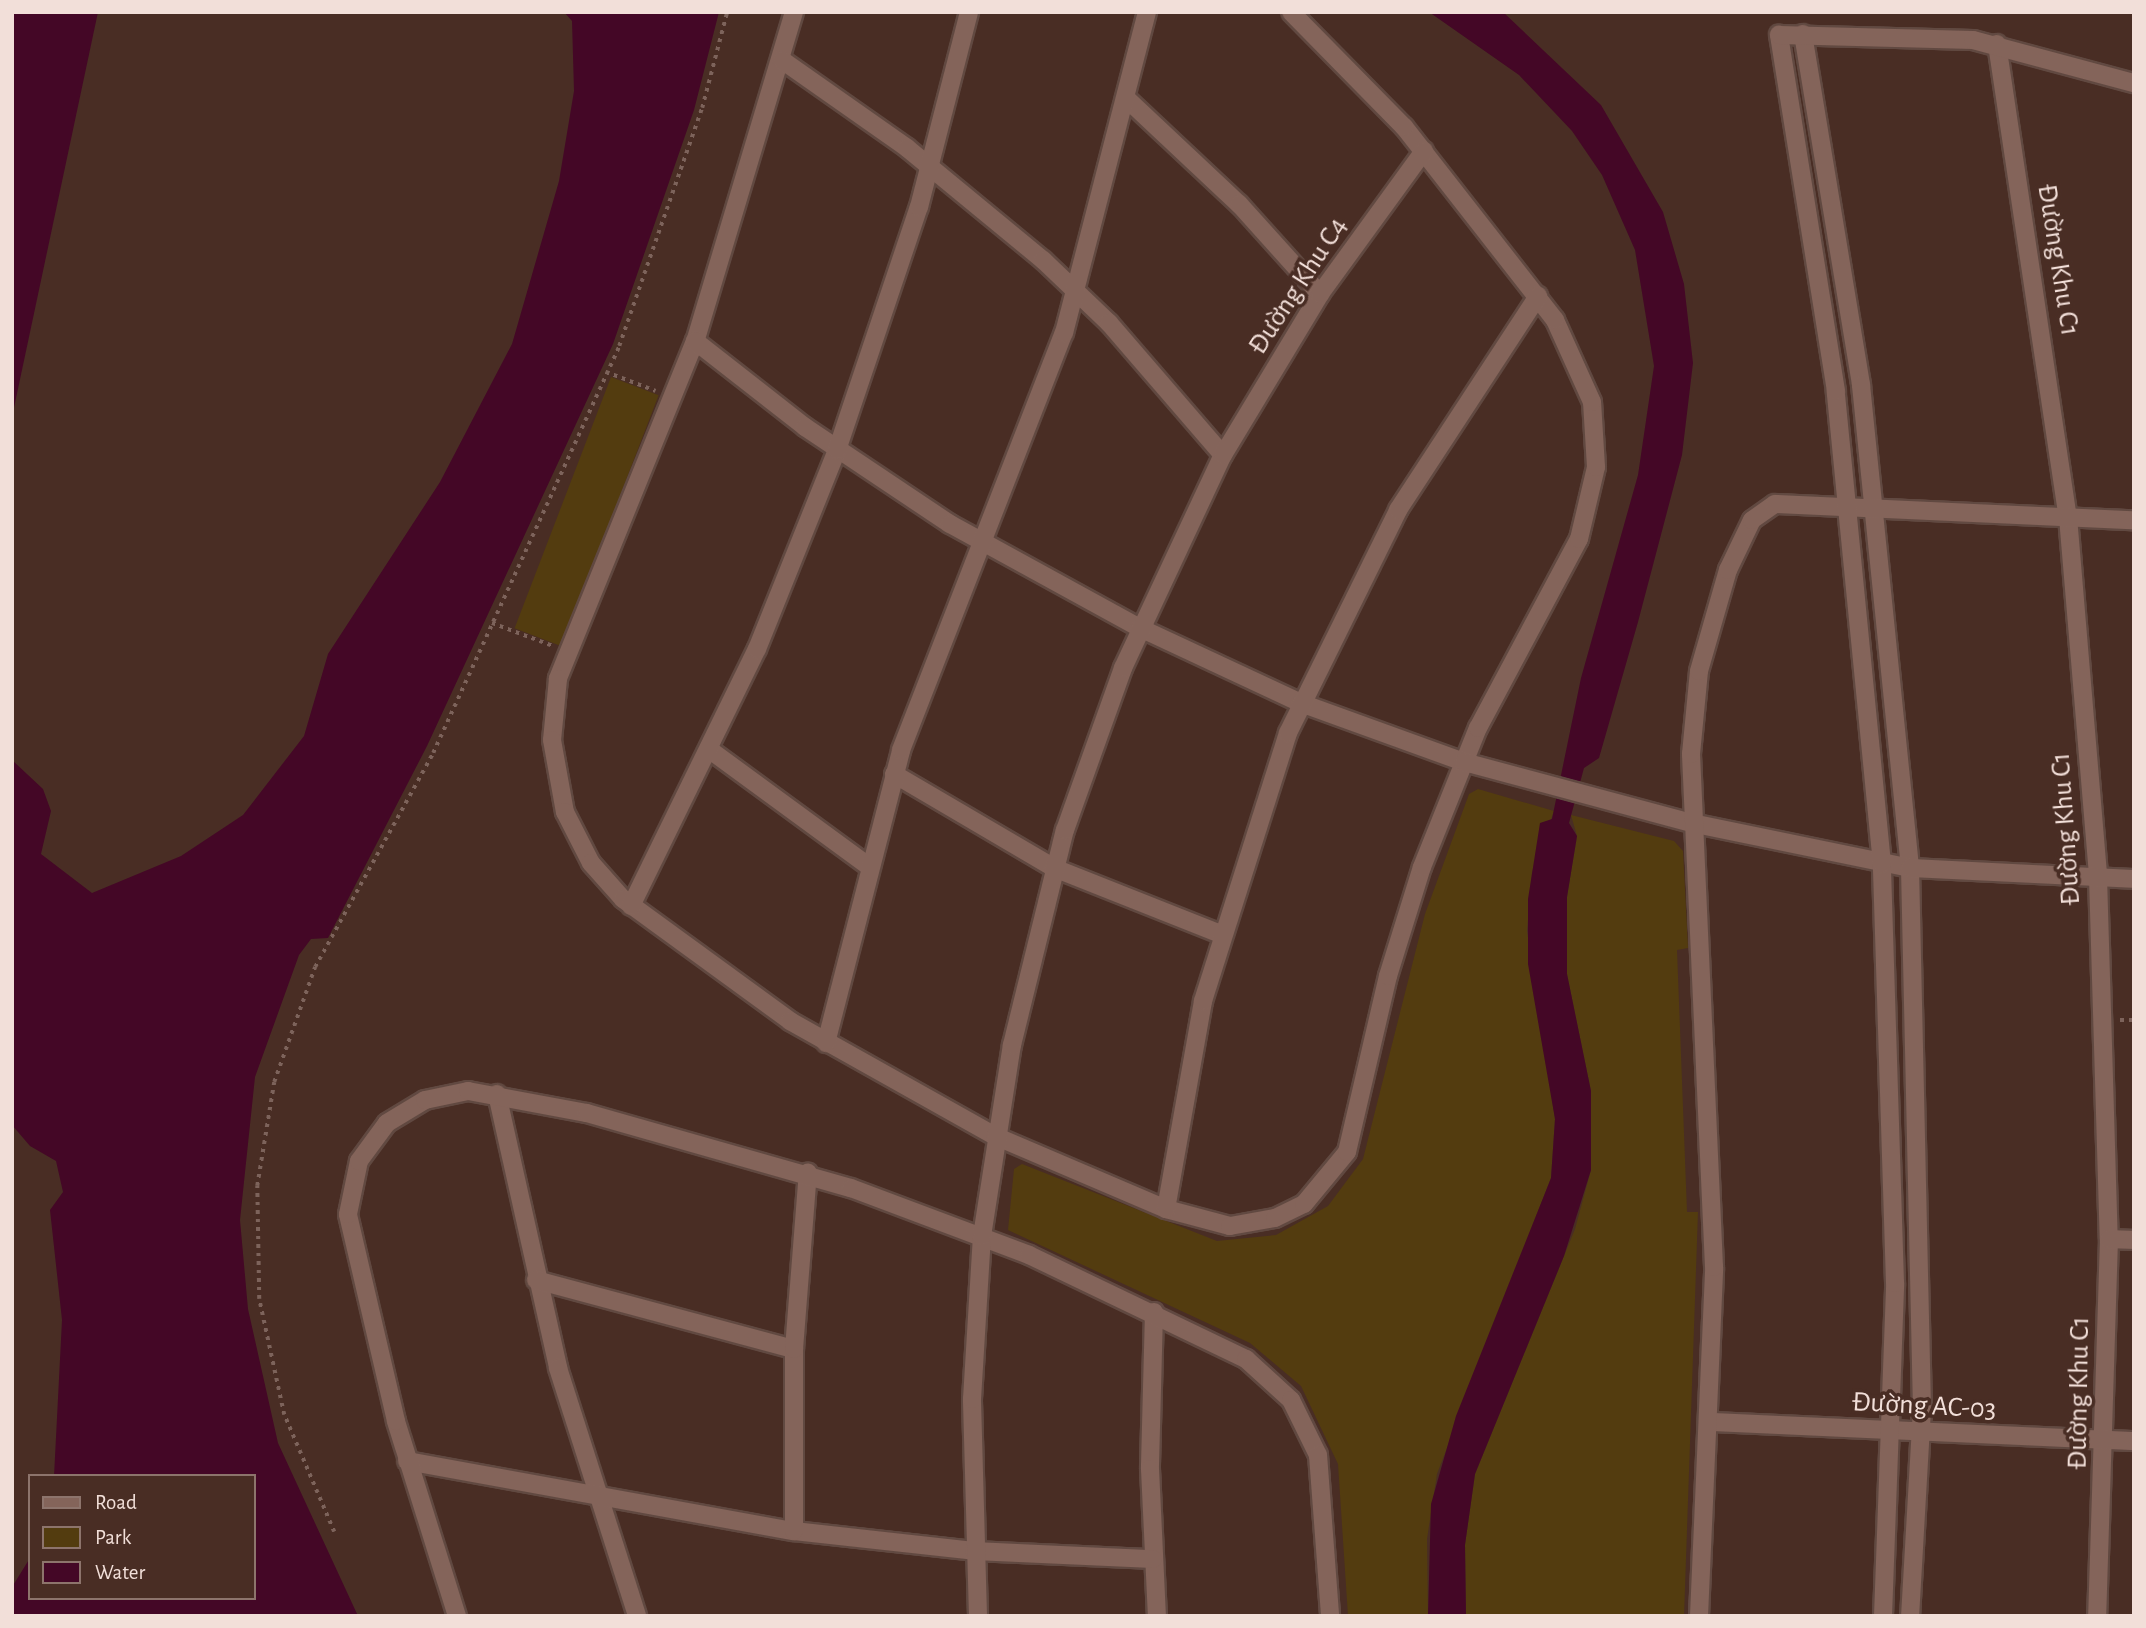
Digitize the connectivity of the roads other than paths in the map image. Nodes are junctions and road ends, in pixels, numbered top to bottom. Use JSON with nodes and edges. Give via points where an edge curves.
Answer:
{"nodes":[{"id":1,"x":794,"y":12,"type":"edge"},
{"id":2,"x":969,"y":12,"type":"edge"},
{"id":3,"x":1147,"y":12,"type":"edge"},
{"id":4,"x":1291,"y":12,"type":"edge"},
{"id":5,"x":1804,"y":34,"type":"junction"},
{"id":6,"x":1997,"y":44,"type":"junction"},
{"id":7,"x":782,"y":60,"type":"junction"},
{"id":8,"x":2134,"y":83,"type":"edge"},
{"id":9,"x":1127,"y":99,"type":"junction"},
{"id":10,"x":1424,"y":151,"type":"junction"},
{"id":11,"x":930,"y":165,"type":"junction"},
{"id":12,"x":1077,"y":291,"type":"junction"},
{"id":13,"x":1320,"y":294,"type":"junction"},
{"id":14,"x":1538,"y":296,"type":"junction"},
{"id":15,"x":695,"y":341,"type":"junction"},
{"id":16,"x":837,"y":450,"type":"junction"},
{"id":17,"x":1223,"y":455,"type":"junction"},
{"id":18,"x":1850,"y":508,"type":"junction"},
{"id":19,"x":1876,"y":509,"type":"junction"},
{"id":20,"x":2068,"y":517,"type":"junction"},
{"id":21,"x":2134,"y":520,"type":"edge"},
{"id":22,"x":981,"y":542,"type":"junction"},
{"id":23,"x":1140,"y":628,"type":"junction"},
{"id":24,"x":1301,"y":703,"type":"junction"},
{"id":25,"x":710,"y":750,"type":"junction"},
{"id":26,"x":1464,"y":762,"type":"junction"},
{"id":27,"x":894,"y":774,"type":"junction"},
{"id":28,"x":1696,"y":824,"type":"junction"},
{"id":29,"x":1882,"y":864,"type":"junction"},
{"id":30,"x":867,"y":865,"type":"junction"},
{"id":31,"x":1054,"y":868,"type":"junction"},
{"id":32,"x":1910,"y":868,"type":"junction"},
{"id":33,"x":2098,"y":877,"type":"junction"},
{"id":34,"x":2134,"y":879,"type":"edge"},
{"id":35,"x":631,"y":906,"type":"junction"},
{"id":36,"x":1221,"y":934,"type":"junction"},
{"id":37,"x":826,"y":1043,"type":"junction"},
{"id":38,"x":497,"y":1094,"type":"junction"},
{"id":39,"x":995,"y":1136,"type":"junction"},
{"id":40,"x":808,"y":1173,"type":"junction"},
{"id":41,"x":1166,"y":1209,"type":"junction"},
{"id":42,"x":982,"y":1236,"type":"junction"},
{"id":43,"x":2109,"y":1239,"type":"junction"},
{"id":44,"x":2134,"y":1240,"type":"edge"},
{"id":45,"x":536,"y":1280,"type":"junction"},
{"id":46,"x":1154,"y":1312,"type":"junction"},
{"id":47,"x":794,"y":1349,"type":"junction"},
{"id":48,"x":1711,"y":1422,"type":"junction"},
{"id":49,"x":1894,"y":1432,"type":"junction"},
{"id":50,"x":1921,"y":1433,"type":"junction"},
{"id":51,"x":2105,"y":1440,"type":"junction"},
{"id":52,"x":2134,"y":1441,"type":"edge"},
{"id":53,"x":407,"y":1461,"type":"junction"},
{"id":54,"x":597,"y":1499,"type":"junction"},
{"id":55,"x":794,"y":1531,"type":"junction"},
{"id":56,"x":974,"y":1551,"type":"junction"},
{"id":57,"x":1153,"y":1559,"type":"junction"},
{"id":58,"x":457,"y":1616,"type":"edge"},
{"id":59,"x":637,"y":1616,"type":"edge"},
{"id":60,"x":978,"y":1616,"type":"edge"},
{"id":61,"x":1157,"y":1616,"type":"edge"},
{"id":62,"x":1330,"y":1616,"type":"edge"},
{"id":63,"x":1699,"y":1616,"type":"edge"},
{"id":64,"x":1883,"y":1616,"type":"edge"},
{"id":65,"x":1910,"y":1616,"type":"edge"},
{"id":66,"x":2096,"y":1616,"type":"edge"}],
"edges":[{"from":1,"to":7,"type":"street"},
{"from":2,"to":11,"type":"street"},
{"from":3,"to":9,"type":"street"},
{"from":4,"to":10,"type":"street"},
{"from":5,"to":6,"type":"street"},
{"from":5,"to":18,"type":"street","via":[[1779,36]]},
{"from":5,"to":19,"type":"street"},
{"from":6,"to":8,"type":"street"},
{"from":6,"to":20,"type":"street","name":"Đường Khu C1"},
{"from":7,"to":11,"type":"street"},
{"from":7,"to":15,"type":"street"},
{"from":9,"to":12,"type":"street"},
{"from":9,"to":13,"type":"street","via":[[1240,204]]},
{"from":10,"to":13,"type":"street","name":"Đường Khu C4"},
{"from":10,"to":14,"type":"street"},
{"from":11,"to":12,"type":"street"},
{"from":11,"to":16,"type":"street"},
{"from":12,"to":17,"type":"street"},
{"from":12,"to":22,"type":"street"},
{"from":13,"to":17,"type":"street","name":"Đường Khu C4"},
{"from":14,"to":24,"type":"street","via":[[1398,510]]},
{"from":14,"to":26,"type":"street","via":[[1576,355],[1592,402],[1594,485],[1579,539]]},
{"from":15,"to":16,"type":"street"},
{"from":15,"to":35,"type":"street","via":[[566,655],[552,710],[554,768],[569,821],[591,863]]},
{"from":16,"to":22,"type":"street"},
{"from":16,"to":25,"type":"street"},
{"from":17,"to":23,"type":"street","name":"Đường Khu C4"},
{"from":18,"to":19,"type":"street"},
{"from":18,"to":28,"type":"street","via":[[1770,506],[1741,540],[1699,671],[1691,754]]},
{"from":18,"to":29,"type":"street"},
{"from":19,"to":20,"type":"street"},
{"from":19,"to":32,"type":"street"},
{"from":20,"to":21,"type":"street"},
{"from":20,"to":33,"type":"street","name":"Đường Khu C1"},
{"from":22,"to":23,"type":"street"},
{"from":22,"to":27,"type":"street"},
{"from":23,"to":24,"type":"street"},
{"from":23,"to":31,"type":"street","name":"Đường Khu C4"},
{"from":24,"to":26,"type":"street"},
{"from":24,"to":36,"type":"street"},
{"from":25,"to":30,"type":"street"},
{"from":25,"to":35,"type":"street"},
{"from":26,"to":28,"type":"street"},
{"from":26,"to":41,"type":"street","via":[[1397,942],[1339,1166],[1304,1204],[1260,1222],[1214,1224]]},
{"from":27,"to":30,"type":"street"},
{"from":27,"to":31,"type":"street"},
{"from":28,"to":29,"type":"street"},
{"from":28,"to":48,"type":"street","via":[[1711,1113]]},
{"from":29,"to":32,"type":"street"},
{"from":29,"to":49,"type":"street"},
{"from":30,"to":37,"type":"street"},
{"from":31,"to":36,"type":"street"},
{"from":31,"to":39,"type":"street","name":"Đường Khu C4"},
{"from":32,"to":33,"type":"street"},
{"from":32,"to":50,"type":"street"},
{"from":33,"to":34,"type":"street"},
{"from":33,"to":43,"type":"street","name":"Đường Khu C1"},
{"from":35,"to":37,"type":"street"},
{"from":36,"to":41,"type":"street"},
{"from":37,"to":39,"type":"street"},
{"from":38,"to":40,"type":"street"},
{"from":38,"to":45,"type":"street"},
{"from":38,"to":53,"type":"street","via":[[455,1092],[404,1110],[368,1146],[351,1187],[351,1244]]},
{"from":39,"to":41,"type":"street"},
{"from":39,"to":42,"type":"street","name":"Đường Khu C4"},
{"from":40,"to":42,"type":"street"},
{"from":40,"to":47,"type":"street"},
{"from":42,"to":46,"type":"street"},
{"from":42,"to":56,"type":"street","name":"Đường Khu C4","via":[[972,1399]]},
{"from":43,"to":44,"type":"street"},
{"from":43,"to":51,"type":"street","name":"Đường Khu C1"},
{"from":45,"to":47,"type":"street"},
{"from":45,"to":54,"type":"street"},
{"from":46,"to":57,"type":"street"},
{"from":46,"to":62,"type":"street","via":[[1262,1371],[1302,1417],[1322,1477]]},
{"from":47,"to":55,"type":"street"},
{"from":48,"to":49,"type":"street","name":"Đường AC-03"},
{"from":48,"to":63,"type":"street"},
{"from":49,"to":50,"type":"street","name":"Đường AC-03"},
{"from":49,"to":64,"type":"street"},
{"from":50,"to":51,"type":"street","name":"Đường AC-03"},
{"from":50,"to":65,"type":"street"},
{"from":51,"to":52,"type":"street","name":"Đường AC-03"},
{"from":51,"to":66,"type":"street","name":"Đường Khu C1"},
{"from":53,"to":54,"type":"street"},
{"from":53,"to":58,"type":"street"},
{"from":54,"to":55,"type":"street"},
{"from":54,"to":59,"type":"street"},
{"from":55,"to":56,"type":"street"},
{"from":56,"to":57,"type":"street"},
{"from":56,"to":60,"type":"street","name":"Đường Khu C4"},
{"from":57,"to":61,"type":"street"}]}
